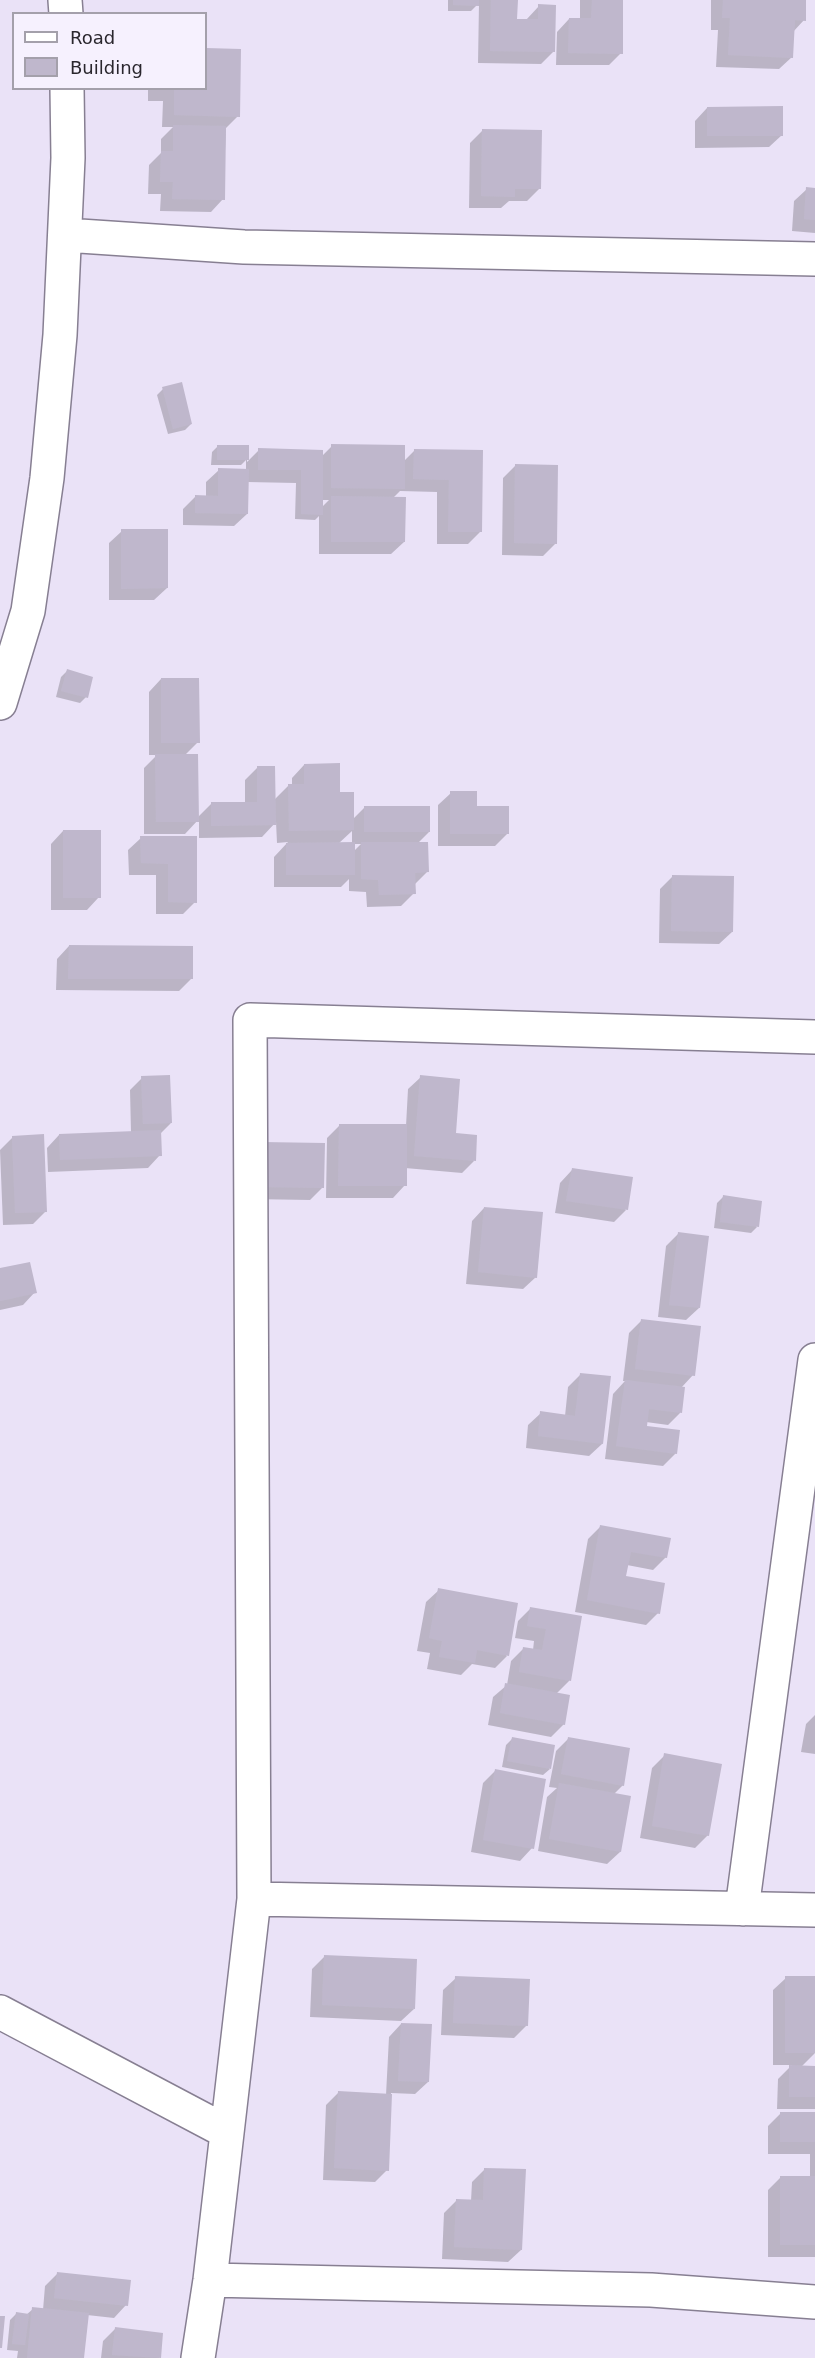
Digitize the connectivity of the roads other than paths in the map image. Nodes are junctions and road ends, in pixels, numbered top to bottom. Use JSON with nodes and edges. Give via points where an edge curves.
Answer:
{"nodes":[{"id":1,"x":67,"y":90,"type":"edge"},
{"id":2,"x":65,"y":235,"type":"junction"},
{"id":3,"x":815,"y":259,"type":"edge"},
{"id":4,"x":0,"y":703,"type":"edge"},
{"id":5,"x":815,"y":1037,"type":"edge"},
{"id":6,"x":815,"y":1360,"type":"edge"},
{"id":7,"x":254,"y":1899,"type":"junction"},
{"id":8,"x":742,"y":1909,"type":"junction"},
{"id":9,"x":815,"y":1910,"type":"edge"},
{"id":10,"x":0,"y":2012,"type":"edge"},
{"id":11,"x":227,"y":2132,"type":"junction"},
{"id":12,"x":210,"y":2280,"type":"junction"},
{"id":13,"x":815,"y":2302,"type":"edge"},
{"id":14,"x":198,"y":2358,"type":"edge"}],
"edges":[{"from":1,"to":2,"type":"street"},
{"from":2,"to":3,"type":"street","via":[[244,247]]},
{"from":2,"to":4,"type":"street","via":[[46,489],[28,611]]},
{"from":5,"to":7,"type":"street","via":[[250,1020]]},
{"from":6,"to":8,"type":"street"},
{"from":7,"to":8,"type":"street"},
{"from":7,"to":11,"type":"street"},
{"from":8,"to":9,"type":"street"},
{"from":10,"to":11,"type":"street"},
{"from":11,"to":12,"type":"street"},
{"from":12,"to":13,"type":"street","via":[[651,2290]]},
{"from":12,"to":14,"type":"street"}]}
